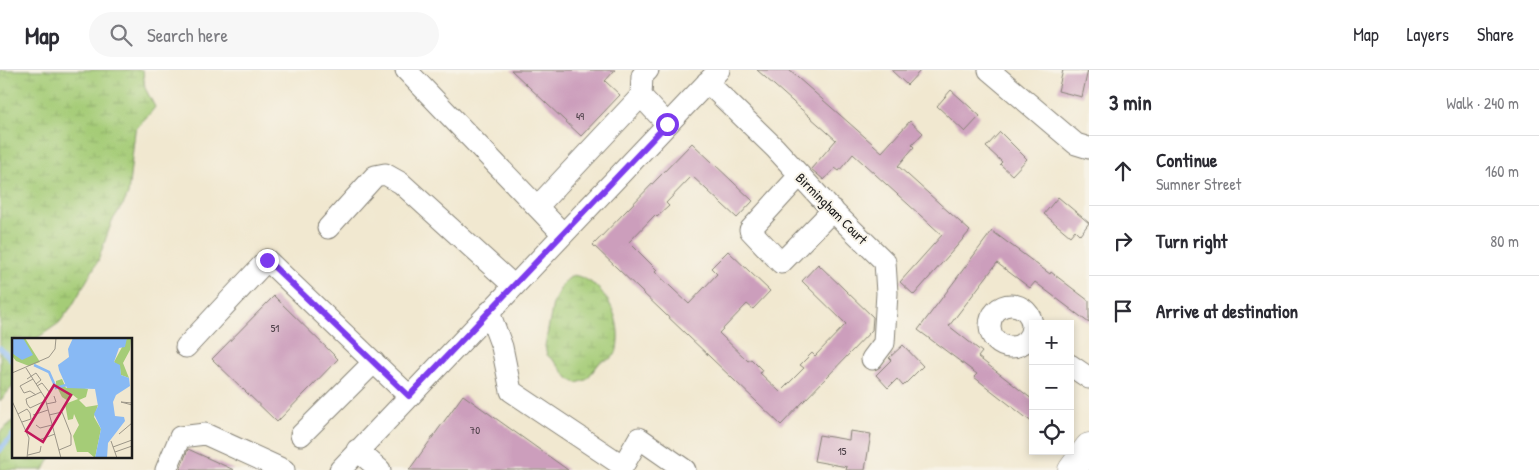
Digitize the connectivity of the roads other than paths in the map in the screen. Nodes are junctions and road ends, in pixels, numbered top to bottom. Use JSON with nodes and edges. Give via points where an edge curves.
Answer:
{"nodes":[{"id":1,"x":406,"y":70,"type":"edge"},
{"id":2,"x":648,"y":70,"type":"edge"},
{"id":3,"x":990,"y":70,"type":"edge"},
{"id":4,"x":713,"y":76,"type":"edge"},
{"id":5,"x":641,"y":96,"type":"junction"},
{"id":6,"x":667,"y":124,"type":"junction"},
{"id":7,"x":1089,"y":148,"type":"edge"},
{"id":8,"x":800,"y":175,"type":"junction"},
{"id":9,"x":537,"y":207,"type":"junction"},
{"id":10,"x":833,"y":210,"type":"junction"},
{"id":11,"x":328,"y":228,"type":"dead end"},
{"id":12,"x":563,"y":234,"type":"junction"},
{"id":13,"x":514,"y":286,"type":"junction"},
{"id":14,"x":489,"y":312,"type":"junction"},
{"id":15,"x":186,"y":347,"type":"dead end"},
{"id":16,"x":872,"y":359,"type":"dead end"},
{"id":17,"x":374,"y":362,"type":"junction"},
{"id":18,"x":1074,"y":368,"type":"edge"},
{"id":19,"x":1089,"y":378,"type":"edge"},
{"id":20,"x":409,"y":396,"type":"junction"},
{"id":21,"x":301,"y":435,"type":"dead end"},
{"id":22,"x":1089,"y":447,"type":"edge"},
{"id":23,"x":357,"y":450,"type":"junction"},
{"id":24,"x":626,"y":468,"type":"edge"},
{"id":25,"x":166,"y":470,"type":"edge"},
{"id":26,"x":284,"y":470,"type":"edge"},
{"id":27,"x":340,"y":470,"type":"edge"},
{"id":28,"x":380,"y":470,"type":"edge"},
{"id":29,"x":685,"y":470,"type":"edge"},
{"id":30,"x":1072,"y":470,"type":"edge"}],
"edges":[{"from":1,"to":9,"type":"street"},
{"from":2,"to":5,"type":"street","via":[[642,76]]},
{"from":3,"to":7,"type":"street","via":[[1076,144]]},
{"from":4,"to":6,"type":"street"},
{"from":4,"to":8,"type":"street","name":"Birmingham Court"},
{"from":5,"to":6,"type":"street"},
{"from":5,"to":9,"type":"street"},
{"from":6,"to":12,"type":"street"},
{"from":8,"to":10,"type":"street","name":"Birmingham Court"},
{"from":8,"to":10,"type":"street","via":[[750,230],[781,263]]},
{"from":9,"to":12,"type":"street"},
{"from":10,"to":16,"type":"street","name":"Birmingham Court","via":[[885,262],[884,344]]},
{"from":11,"to":13,"type":"street","via":[[375,176],[385,174],[401,183]]},
{"from":12,"to":13,"type":"street"},
{"from":13,"to":14,"type":"street"},
{"from":14,"to":20,"type":"street"},
{"from":14,"to":24,"type":"street","via":[[502,347],[511,391]]},
{"from":15,"to":17,"type":"street","via":[[267,260]]},
{"from":17,"to":20,"type":"street"},
{"from":17,"to":21,"type":"street"},
{"from":18,"to":19,"type":"street"},
{"from":20,"to":23,"type":"street"},
{"from":22,"to":30,"type":"main road"},
{"from":23,"to":27,"type":"street"},
{"from":23,"to":28,"type":"street"},
{"from":24,"to":29,"type":"street","via":[[639,438]]},
{"from":25,"to":26,"type":"street","via":[[180,437],[205,434]]}]}
